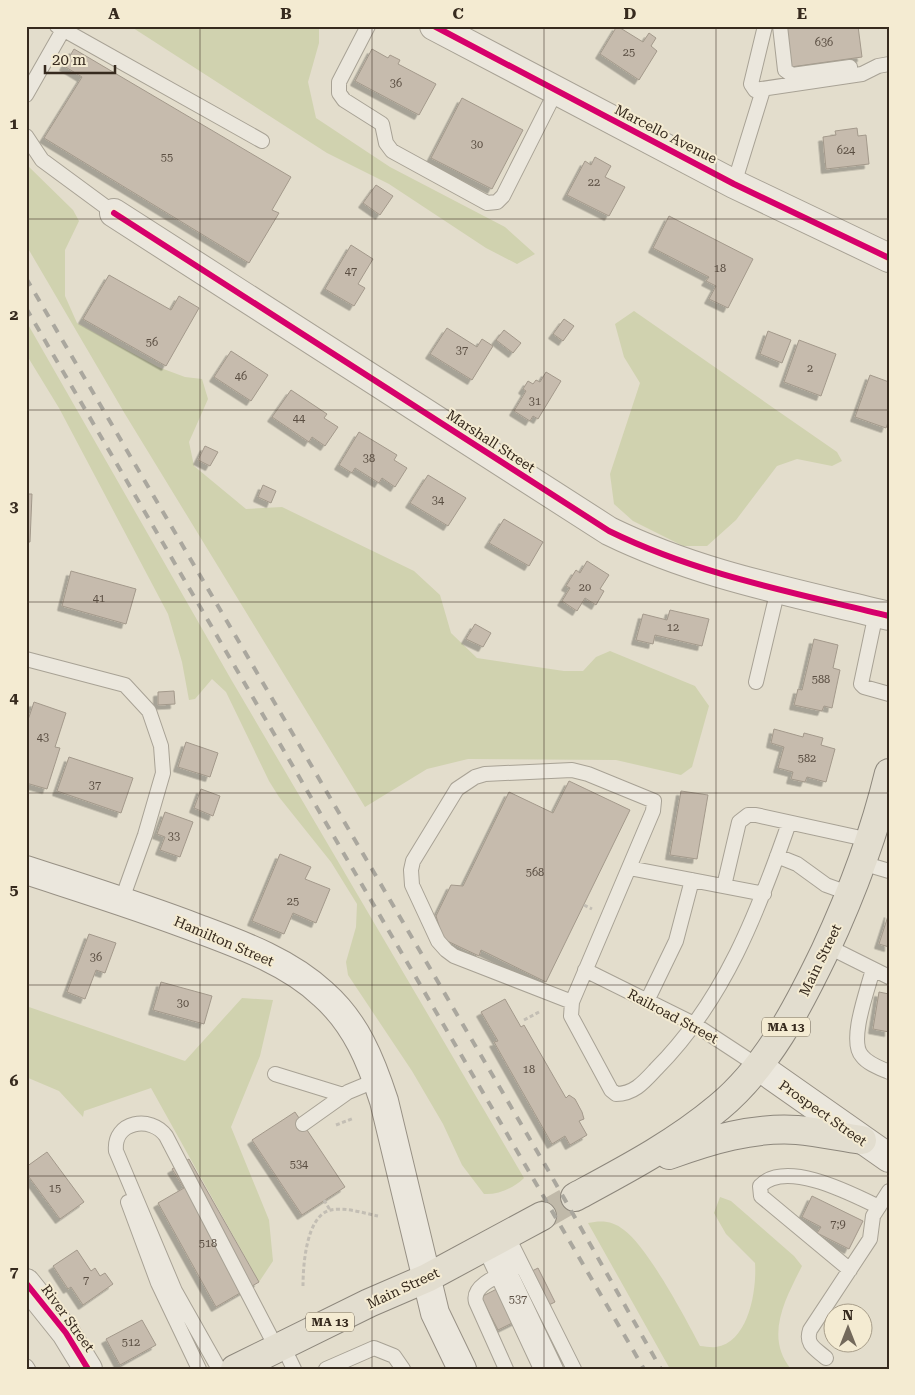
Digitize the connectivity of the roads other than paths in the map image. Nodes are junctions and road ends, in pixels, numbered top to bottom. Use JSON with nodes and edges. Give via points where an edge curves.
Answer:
{"nodes":[{"id":1,"x":368,"y":26,"type":"edge"},
{"id":2,"x":434,"y":26,"type":"edge"},
{"id":3,"x":765,"y":26,"type":"edge"},
{"id":4,"x":780,"y":26,"type":"edge"},
{"id":5,"x":60,"y":28,"type":"edge"},
{"id":6,"x":884,"y":65,"type":"edge"},
{"id":7,"x":763,"y":90,"type":"junction"},
{"id":8,"x":556,"y":91,"type":"junction"},
{"id":9,"x":26,"y":95,"type":"edge"},
{"id":10,"x":26,"y":136,"type":"edge"},
{"id":11,"x":262,"y":141,"type":"dead end"},
{"id":12,"x":734,"y":184,"type":"junction"},
{"id":13,"x":114,"y":213,"type":"joint"},
{"id":14,"x":889,"y":258,"type":"edge"},
{"id":15,"x":778,"y":589,"type":"junction"},
{"id":16,"x":882,"y":614,"type":"edge"},
{"id":17,"x":26,"y":660,"type":"edge"},
{"id":18,"x":756,"y":682,"type":"dead end"},
{"id":19,"x":889,"y":694,"type":"edge"},
{"id":20,"x":889,"y":773,"type":"edge"},
{"id":21,"x":789,"y":823,"type":"junction"},
{"id":22,"x":866,"y":852,"type":"junction"},
{"id":23,"x":777,"y":856,"type":"junction"},
{"id":24,"x":629,"y":868,"type":"junction"},
{"id":25,"x":26,"y":870,"type":"edge"},
{"id":26,"x":889,"y":871,"type":"edge"},
{"id":27,"x":692,"y":880,"type":"junction"},
{"id":28,"x":724,"y":886,"type":"junction"},
{"id":29,"x":764,"y":894,"type":"junction"},
{"id":30,"x":851,"y":894,"type":"junction"},
{"id":31,"x":121,"y":902,"type":"junction"},
{"id":32,"x":827,"y":946,"type":"junction"},
{"id":33,"x":889,"y":966,"type":"edge"},
{"id":34,"x":585,"y":970,"type":"junction"},
{"id":35,"x":872,"y":970,"type":"junction"},
{"id":36,"x":889,"y":977,"type":"edge"},
{"id":37,"x":889,"y":988,"type":"edge"},
{"id":38,"x":647,"y":1001,"type":"junction"},
{"id":39,"x":572,"y":1002,"type":"junction"},
{"id":40,"x":694,"y":1024,"type":"junction"},
{"id":41,"x":758,"y":1066,"type":"junction"},
{"id":42,"x":889,"y":1072,"type":"edge"},
{"id":43,"x":274,"y":1074,"type":"dead end"},
{"id":44,"x":377,"y":1080,"type":"junction"},
{"id":45,"x":343,"y":1095,"type":"junction"},
{"id":46,"x":303,"y":1124,"type":"dead end"},
{"id":47,"x":862,"y":1140,"type":"junction"},
{"id":48,"x":116,"y":1150,"type":"junction"},
{"id":49,"x":888,"y":1155,"type":"edge"},
{"id":50,"x":630,"y":1168,"type":"junction"},
{"id":51,"x":889,"y":1191,"type":"edge"},
{"id":52,"x":575,"y":1197,"type":"tunnel mouth"},
{"id":53,"x":879,"y":1207,"type":"junction"},
{"id":54,"x":542,"y":1216,"type":"tunnel mouth"},
{"id":55,"x":495,"y":1241,"type":"junction"},
{"id":56,"x":850,"y":1270,"type":"junction"},
{"id":57,"x":510,"y":1271,"type":"junction"},
{"id":58,"x":427,"y":1278,"type":"junction"},
{"id":59,"x":26,"y":1283,"type":"edge"},
{"id":60,"x":284,"y":1355,"type":"edge"},
{"id":61,"x":826,"y":1358,"type":"dead end"},
{"id":62,"x":88,"y":1369,"type":"edge"},
{"id":63,"x":199,"y":1369,"type":"edge"},
{"id":64,"x":219,"y":1369,"type":"edge"},
{"id":65,"x":234,"y":1369,"type":"edge"},
{"id":66,"x":326,"y":1369,"type":"edge"},
{"id":67,"x":403,"y":1369,"type":"edge"},
{"id":68,"x":462,"y":1369,"type":"edge"},
{"id":69,"x":506,"y":1369,"type":"edge"},
{"id":70,"x":541,"y":1369,"type":"edge"},
{"id":71,"x":556,"y":1369,"type":"edge"},
{"id":72,"x":574,"y":1369,"type":"edge"}],
"edges":[{"from":1,"to":8,"type":"lane","via":[[339,82],[339,93],[344,100],[382,124],[386,143],[392,151],[488,202],[497,202],[502,196]]},
{"from":2,"to":8,"type":"street","name":"Marcello Avenue"},
{"from":3,"to":7,"type":"lane","via":[[751,84],[755,90]]},
{"from":4,"to":6,"type":"lane","via":[[785,70],[792,75],[864,64]]},
{"from":5,"to":9,"type":"lane"},
{"from":5,"to":11,"type":"lane"},
{"from":6,"to":7,"type":"lane","via":[[862,74]]},
{"from":7,"to":12,"type":"lane"},
{"from":8,"to":12,"type":"street","name":"Marcello Avenue"},
{"from":10,"to":13,"type":"lane","via":[[42,160]]},
{"from":12,"to":14,"type":"street","name":"Marcello Avenue"},
{"from":13,"to":15,"type":"street","name":"Marshall Street","via":[[609,531],[682,562],[726,577]]},
{"from":15,"to":16,"type":"street","name":"Marshall Street"},
{"from":15,"to":18,"type":"lane"},
{"from":16,"to":19,"type":"lane","via":[[860,680],[864,687]]},
{"from":17,"to":31,"type":"lane","via":[[125,685],[149,712],[161,746],[162,773],[145,835]]},
{"from":20,"to":22,"type":"main road","name":"Main Street","number":"MA 13"},
{"from":21,"to":22,"type":"lane","via":[[850,834]]},
{"from":21,"to":23,"type":"lane"},
{"from":21,"to":28,"type":"lane","via":[[756,815],[744,818],[740,822]]},
{"from":22,"to":26,"type":"lane"},
{"from":22,"to":30,"type":"main road","name":"Main Street","number":"MA 13"},
{"from":23,"to":29,"type":"lane"},
{"from":23,"to":30,"type":"lane","via":[[804,868],[820,882]]},
{"from":24,"to":27,"type":"lane"},
{"from":24,"to":34,"type":"lane"},
{"from":24,"to":39,"type":"lane","via":[[653,811],[654,801],[572,770],[485,774],[466,782],[457,789],[413,861],[412,885],[441,946],[454,956]]},
{"from":25,"to":31,"type":"street","name":"Hamilton Street"},
{"from":27,"to":28,"type":"lane"},
{"from":27,"to":38,"type":"lane","via":[[676,941]]},
{"from":28,"to":29,"type":"lane"},
{"from":29,"to":40,"type":"lane","via":[[733,964]]},
{"from":30,"to":32,"type":"main road","name":"Main Street","number":"MA 13"},
{"from":31,"to":44,"type":"street","name":"Hamilton Street","via":[[224,938],[257,952],[302,978],[341,1012],[367,1051]]},
{"from":32,"to":35,"type":"lane"},
{"from":32,"to":41,"type":"main road","name":"Main Street","number":"MA 13","via":[[790,1021]]},
{"from":33,"to":35,"type":"lane"},
{"from":34,"to":38,"type":"lane","name":"Railroad Street"},
{"from":34,"to":39,"type":"lane"},
{"from":35,"to":36,"type":"lane"},
{"from":35,"to":37,"type":"lane"},
{"from":35,"to":42,"type":"lane","via":[[857,1032],[857,1049],[866,1061]]},
{"from":38,"to":40,"type":"lane","name":"Railroad Street"},
{"from":39,"to":40,"type":"lane","via":[[572,1016],[616,1094],[637,1088],[670,1055]]},
{"from":40,"to":41,"type":"lane","name":"Railroad Street"},
{"from":41,"to":47,"type":"street","name":"Prospect Street"},
{"from":41,"to":50,"type":"main road","name":"Main Street","number":"MA 13","via":[[720,1106],[681,1136]]},
{"from":43,"to":45,"type":"lane"},
{"from":44,"to":45,"type":"lane","via":[[359,1085]]},
{"from":44,"to":58,"type":"street","name":"Hamilton Street"},
{"from":45,"to":46,"type":"lane"},
{"from":47,"to":49,"type":"street","name":"Prospect Street"},
{"from":47,"to":50,"type":"main road","via":[[796,1130],[742,1133]]},
{"from":48,"to":60,"type":"lane","via":[[117,1138],[131,1125],[149,1123],[162,1130]]},
{"from":48,"to":63,"type":"lane","via":[[119,1176],[151,1266]]},
{"from":48,"to":64,"type":"lane","via":[[175,1291]]},
{"from":50,"to":52,"type":"main road","name":"Main Street","number":"MA 13"},
{"from":51,"to":53,"type":"lane"},
{"from":53,"to":56,"type":"lane","via":[[873,1216],[870,1239]]},
{"from":53,"to":56,"type":"lane","via":[[812,1180],[778,1177],[760,1186],[760,1196]]},
{"from":54,"to":55,"type":"main road","name":"Main Street","number":"MA 13"},
{"from":55,"to":57,"type":"lane"},
{"from":55,"to":57,"type":"lane"},
{"from":55,"to":58,"type":"main road","name":"Main Street","number":"MA 13"},
{"from":56,"to":61,"type":"lane","via":[[808,1336],[811,1346]]},
{"from":57,"to":69,"type":"lane","via":[[478,1288],[475,1298]]},
{"from":57,"to":70,"type":"lane"},
{"from":57,"to":71,"type":"lane"},
{"from":57,"to":72,"type":"lane"},
{"from":58,"to":60,"type":"main road","name":"Main Street","number":"MA 13","via":[[369,1303]]},
{"from":58,"to":68,"type":"street","name":"Hamilton Street","via":[[435,1312]]},
{"from":59,"to":62,"type":"street","name":"River Street","via":[[66,1333]]},
{"from":60,"to":65,"type":"main road","name":"Main Street","number":"MA 13"},
{"from":66,"to":67,"type":"lane","via":[[374,1348],[394,1356]]}]}
